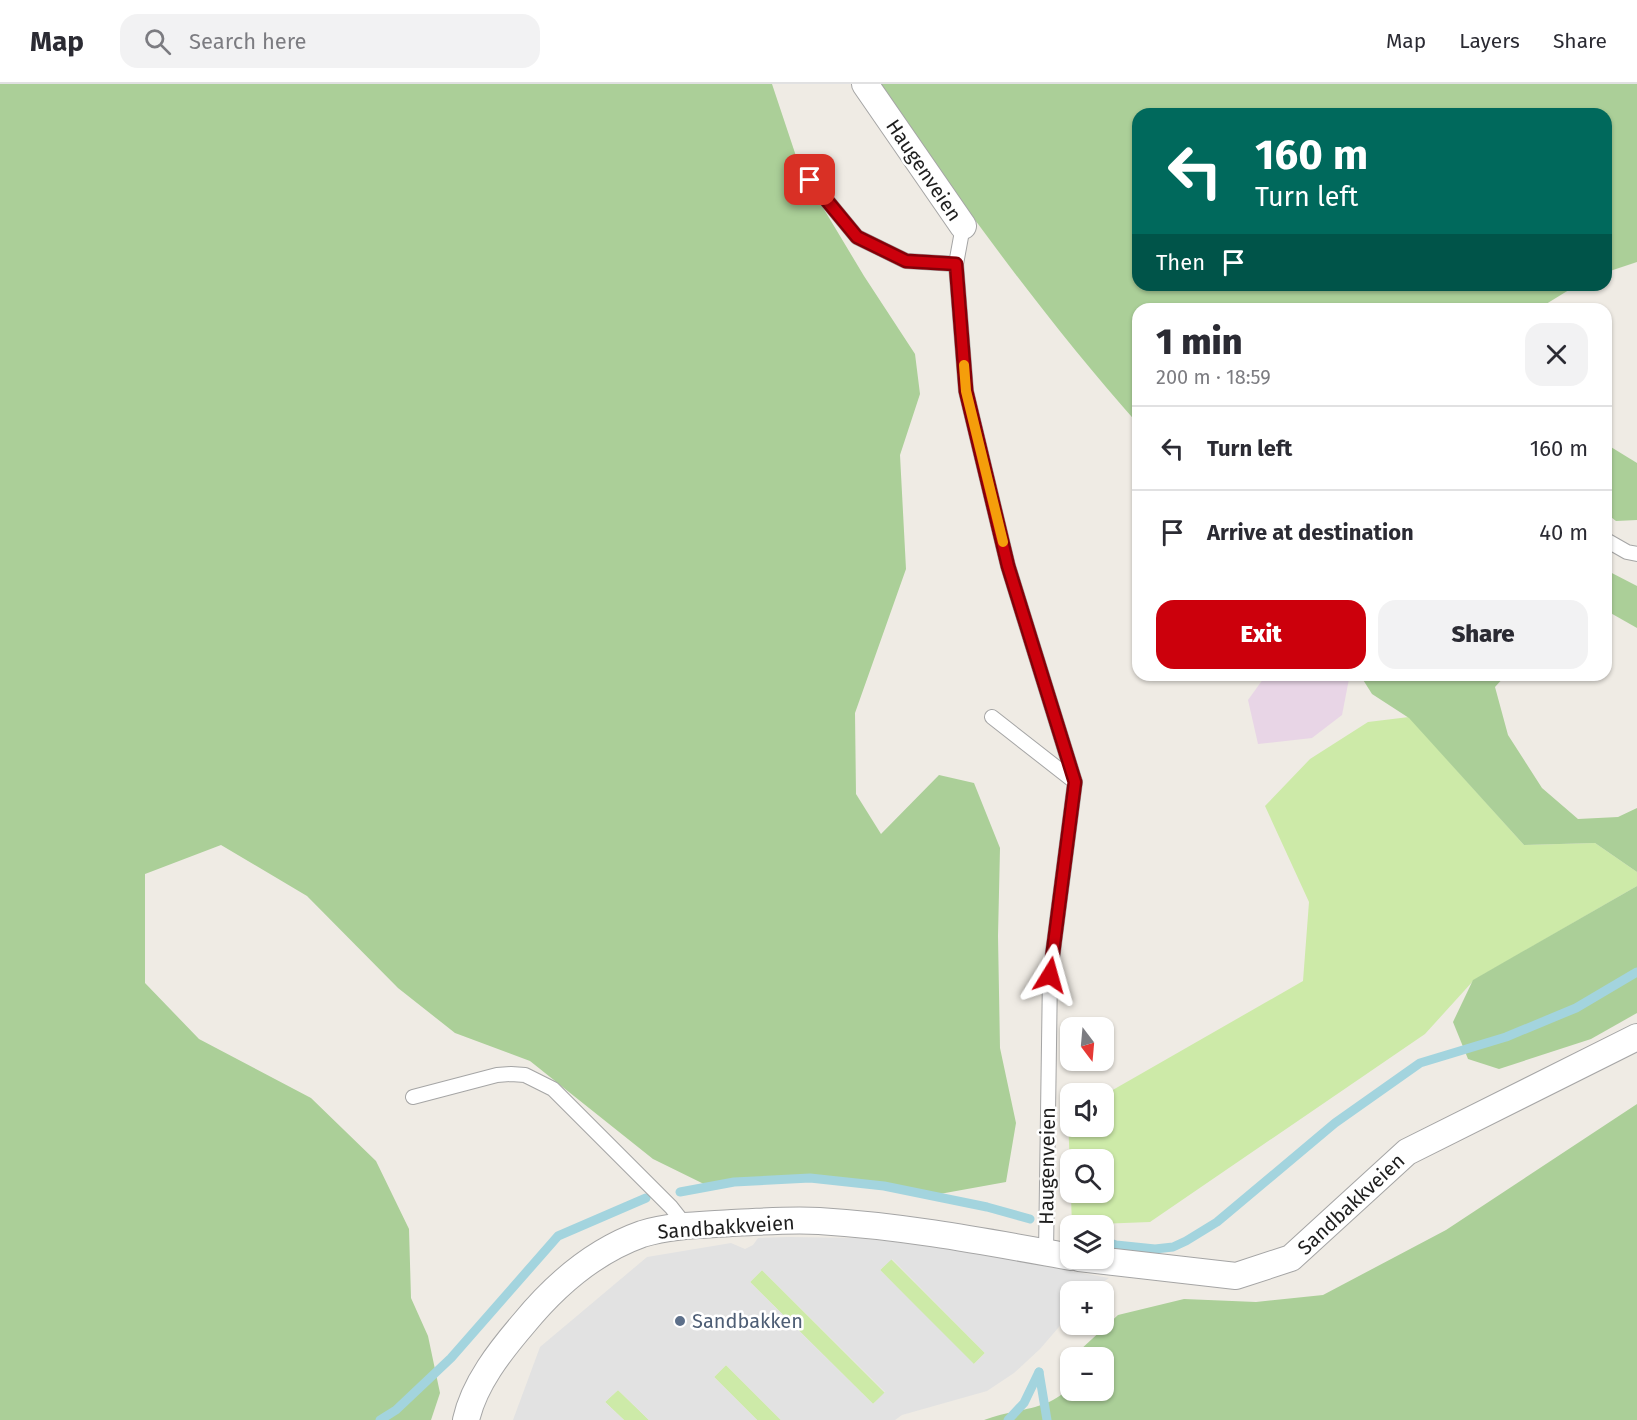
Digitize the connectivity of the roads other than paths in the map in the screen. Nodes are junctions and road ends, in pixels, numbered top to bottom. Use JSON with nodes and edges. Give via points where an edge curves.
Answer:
{"nodes":[{"id":1,"x":865,"y":84,"type":"edge"},
{"id":2,"x":810,"y":180,"type":"dead end"},
{"id":3,"x":963,"y":226,"type":"joint"},
{"id":4,"x":956,"y":264,"type":"junction"},
{"id":5,"x":1612,"y":543,"type":"edge"},
{"id":6,"x":1637,"y":554,"type":"edge"},
{"id":7,"x":992,"y":717,"type":"dead end"},
{"id":8,"x":1075,"y":782,"type":"junction"},
{"id":9,"x":1637,"y":1037,"type":"edge"},
{"id":10,"x":413,"y":1097,"type":"dead end"},
{"id":11,"x":686,"y":1226,"type":"junction"},
{"id":12,"x":1046,"y":1253,"type":"junction"},
{"id":13,"x":1060,"y":1255,"type":"edge"},
{"id":14,"x":1114,"y":1262,"type":"edge"},
{"id":15,"x":466,"y":1420,"type":"edge"}],
"edges":[{"from":1,"to":3,"type":"street","name":"Haugenveien"},
{"from":2,"to":4,"type":"lane","via":[[857,237],[906,261]]},
{"from":3,"to":4,"type":"lane","name":"Haugenveien"},
{"from":4,"to":8,"type":"lane","name":"Haugenveien","via":[[966,391],[1008,566]]},
{"from":5,"to":6,"type":"lane"},
{"from":7,"to":8,"type":"lane"},
{"from":8,"to":12,"type":"lane","name":"Haugenveien","via":[[1050,975]]},
{"from":9,"to":14,"type":"street","name":"Sandbakkveien","via":[[1407,1152],[1291,1258],[1236,1276]]},
{"from":10,"to":11,"type":"lane","via":[[497,1075],[525,1075],[540,1081],[553,1089]]},
{"from":11,"to":12,"type":"street","name":"Sandbakkveien","via":[[818,1221],[930,1232]]},
{"from":11,"to":15,"type":"street","name":"Sandbakkveien","via":[[659,1229],[626,1241],[594,1257],[567,1278],[499,1354],[469,1407]]},
{"from":12,"to":13,"type":"street","name":"Sandbakkveien"}]}
